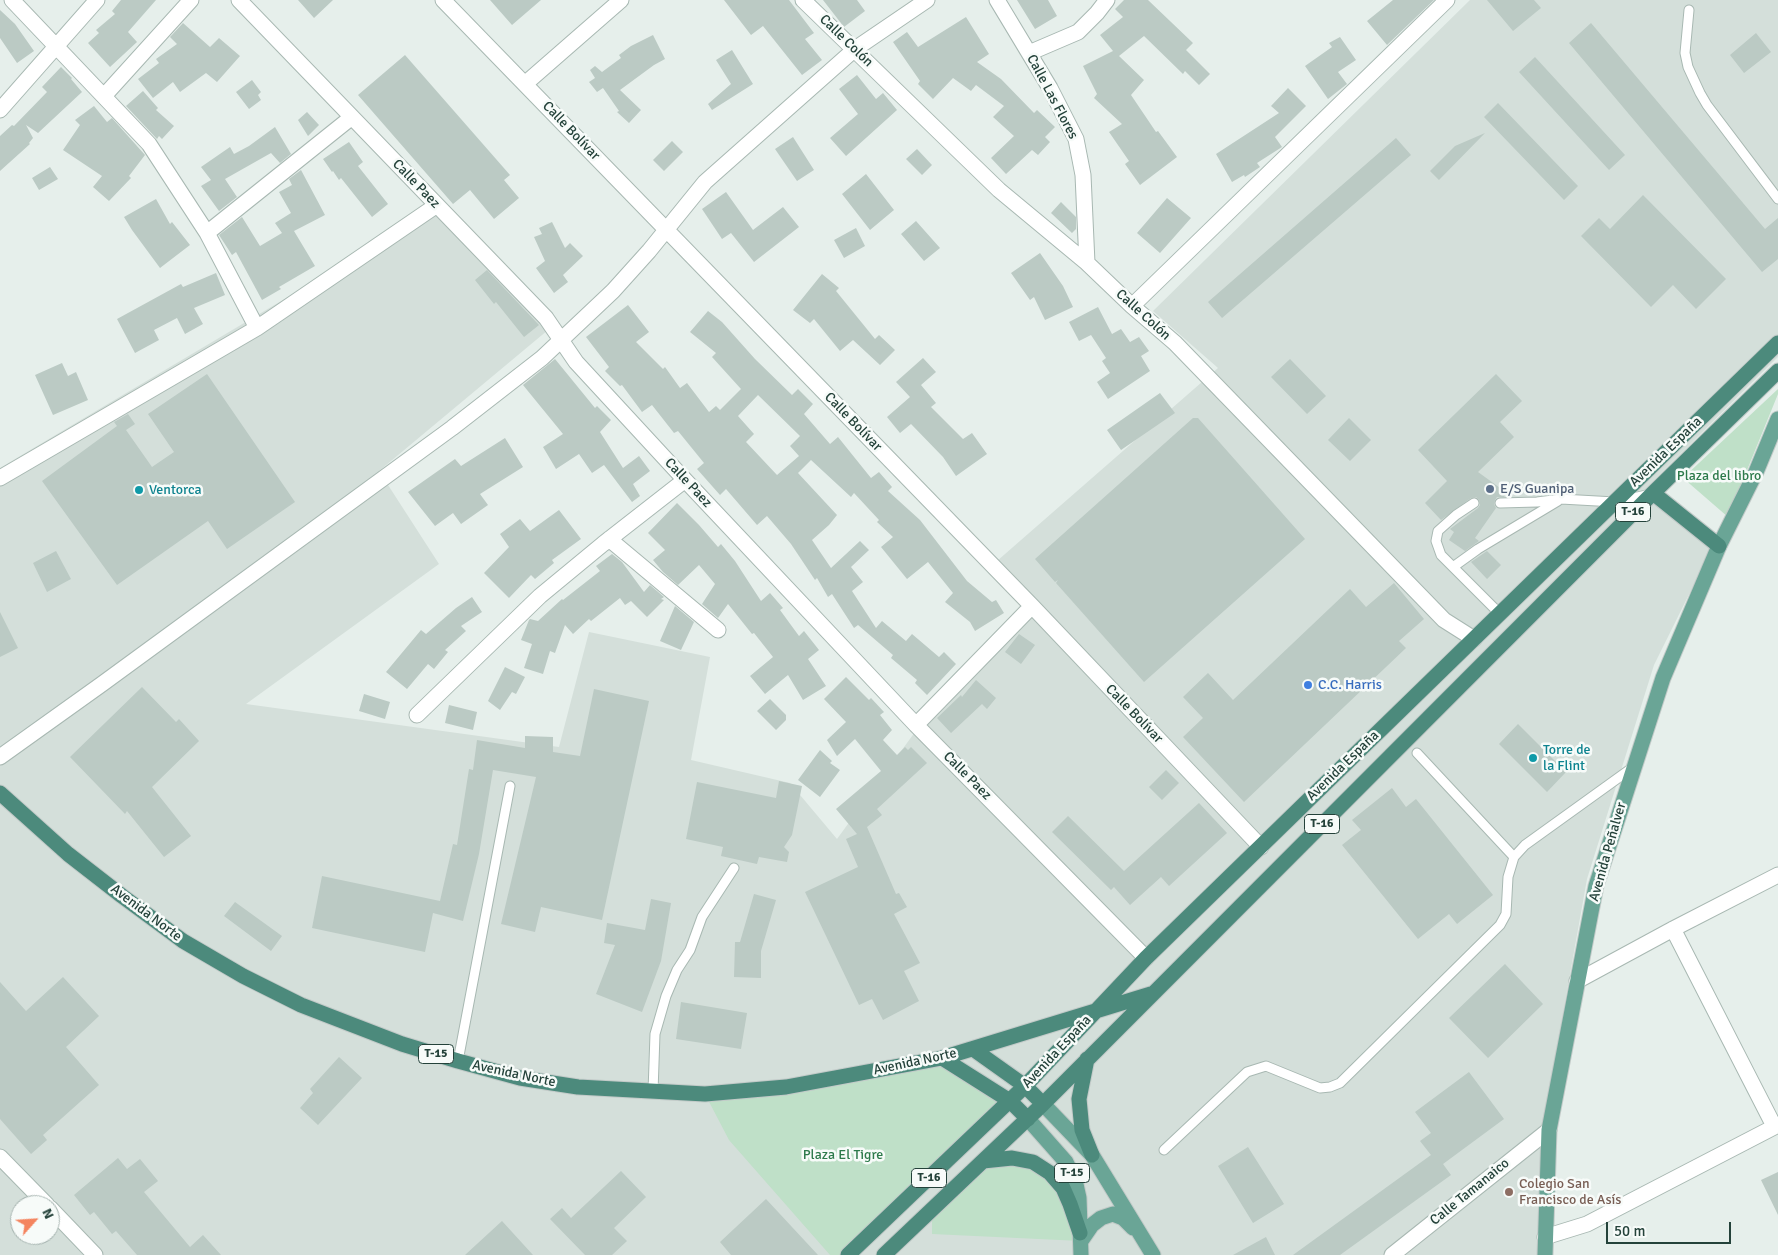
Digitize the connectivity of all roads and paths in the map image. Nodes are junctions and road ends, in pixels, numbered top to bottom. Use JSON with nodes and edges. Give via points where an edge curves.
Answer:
{"nodes":[{"id":1,"x":12,"y":0,"type":"edge"},
{"id":2,"x":97,"y":0,"type":"edge"},
{"id":3,"x":191,"y":0,"type":"edge"},
{"id":4,"x":239,"y":0,"type":"edge"},
{"id":5,"x":443,"y":0,"type":"edge"},
{"id":6,"x":621,"y":0,"type":"edge"},
{"id":7,"x":803,"y":0,"type":"edge"},
{"id":8,"x":927,"y":0,"type":"edge"},
{"id":9,"x":997,"y":0,"type":"edge"},
{"id":10,"x":1107,"y":0,"type":"edge"},
{"id":11,"x":1447,"y":0,"type":"edge"},
{"id":12,"x":1689,"y":10,"type":"dead end"},
{"id":13,"x":56,"y":46,"type":"junction"},
{"id":14,"x":855,"y":49,"type":"junction"},
{"id":15,"x":1029,"y":53,"type":"junction"},
{"id":16,"x":526,"y":84,"type":"junction"},
{"id":17,"x":104,"y":96,"type":"junction"},
{"id":18,"x":0,"y":110,"type":"edge"},
{"id":19,"x":352,"y":117,"type":"junction"},
{"id":20,"x":1778,"y":199,"type":"edge"},
{"id":21,"x":437,"y":205,"type":"junction"},
{"id":22,"x":666,"y":230,"type":"junction"},
{"id":23,"x":206,"y":233,"type":"junction"},
{"id":24,"x":1087,"y":263,"type":"junction"},
{"id":25,"x":1132,"y":306,"type":"junction"},
{"id":26,"x":257,"y":328,"type":"junction"},
{"id":27,"x":563,"y":340,"type":"junction"},
{"id":28,"x":1778,"y":343,"type":"edge"},
{"id":29,"x":1778,"y":372,"type":"edge"},
{"id":30,"x":1778,"y":419,"type":"edge"},
{"id":31,"x":1778,"y":434,"type":"edge"},
{"id":32,"x":1756,"y":472,"type":"junction"},
{"id":33,"x":0,"y":478,"type":"edge"},
{"id":34,"x":685,"y":480,"type":"junction"},
{"id":35,"x":1653,"y":493,"type":"junction"},
{"id":36,"x":1561,"y":499,"type":"junction"},
{"id":37,"x":1615,"y":502,"type":"junction"},
{"id":38,"x":1474,"y":503,"type":"dead end"},
{"id":39,"x":1500,"y":503,"type":"dead end"},
{"id":40,"x":609,"y":539,"type":"junction"},
{"id":41,"x":1718,"y":546,"type":"junction"},
{"id":42,"x":1453,"y":567,"type":"junction"},
{"id":43,"x":1032,"y":606,"type":"junction"},
{"id":44,"x":1500,"y":614,"type":"junction"},
{"id":45,"x":718,"y":630,"type":"dead end"},
{"id":46,"x":1474,"y":639,"type":"junction"},
{"id":47,"x":417,"y":715,"type":"dead end"},
{"id":48,"x":916,"y":725,"type":"junction"},
{"id":49,"x":1417,"y":753,"type":"dead end"},
{"id":50,"x":0,"y":757,"type":"edge"},
{"id":51,"x":1634,"y":767,"type":"junction"},
{"id":52,"x":510,"y":786,"type":"dead end"},
{"id":53,"x":0,"y":793,"type":"edge"},
{"id":54,"x":1260,"y":847,"type":"junction"},
{"id":55,"x":1514,"y":857,"type":"junction"},
{"id":56,"x":734,"y":868,"type":"dead end"},
{"id":57,"x":1778,"y":875,"type":"edge"},
{"id":58,"x":1673,"y":928,"type":"junction"},
{"id":59,"x":1146,"y":958,"type":"junction"},
{"id":60,"x":1577,"y":981,"type":"junction"},
{"id":61,"x":1152,"y":993,"type":"junction"},
{"id":62,"x":1096,"y":1009,"type":"junction"},
{"id":63,"x":972,"y":1049,"type":"junction"},
{"id":64,"x":942,"y":1058,"type":"junction"},
{"id":65,"x":1087,"y":1059,"type":"junction"},
{"id":66,"x":458,"y":1061,"type":"junction"},
{"id":67,"x":1025,"y":1086,"type":"junction"},
{"id":68,"x":653,"y":1092,"type":"junction"},
{"id":69,"x":1010,"y":1101,"type":"junction"},
{"id":70,"x":1043,"y":1104,"type":"junction"},
{"id":71,"x":1028,"y":1119,"type":"junction"},
{"id":72,"x":1776,"y":1126,"type":"edge"},
{"id":73,"x":1549,"y":1130,"type":"junction"},
{"id":74,"x":1164,"y":1150,"type":"dead end"},
{"id":75,"x":1092,"y":1155,"type":"junction"},
{"id":76,"x":0,"y":1157,"type":"edge"},
{"id":77,"x":983,"y":1161,"type":"junction"},
{"id":78,"x":37,"y":1195,"type":"edge"},
{"id":79,"x":60,"y":1218,"type":"edge"},
{"id":80,"x":1545,"y":1237,"type":"junction"},
{"id":81,"x":1080,"y":1243,"type":"edge"},
{"id":82,"x":1149,"y":1249,"type":"edge"},
{"id":83,"x":95,"y":1255,"type":"edge"},
{"id":84,"x":848,"y":1255,"type":"edge"},
{"id":85,"x":884,"y":1255,"type":"edge"},
{"id":86,"x":1392,"y":1255,"type":"edge"},
{"id":87,"x":1544,"y":1255,"type":"edge"}],
"edges":[{"from":1,"to":13,"type":"street"},
{"from":2,"to":13,"type":"street"},
{"from":3,"to":17,"type":"street"},
{"from":4,"to":19,"type":"street","name":"Calle Paez"},
{"from":5,"to":16,"type":"street","name":"Calle Bolívar"},
{"from":6,"to":16,"type":"street"},
{"from":7,"to":14,"type":"street","name":"Calle Colón"},
{"from":8,"to":14,"type":"street"},
{"from":9,"to":15,"type":"street","name":"Calle Las Flores"},
{"from":10,"to":15,"type":"street","via":[[1078,32]]},
{"from":11,"to":25,"type":"street"},
{"from":12,"to":20,"type":"lane","via":[[1685,53],[1700,93]]},
{"from":13,"to":17,"type":"street"},
{"from":13,"to":18,"type":"street"},
{"from":14,"to":22,"type":"street","via":[[705,182]]},
{"from":14,"to":24,"type":"street","name":"Calle Colón","via":[[999,190]]},
{"from":15,"to":24,"type":"street","name":"Calle Las Flores","via":[[1076,139],[1083,176]]},
{"from":16,"to":22,"type":"street","name":"Calle Bolívar"},
{"from":17,"to":23,"type":"street","via":[[148,144]]},
{"from":19,"to":21,"type":"street","name":"Calle Paez"},
{"from":19,"to":23,"type":"street"},
{"from":21,"to":26,"type":"street"},
{"from":21,"to":27,"type":"street","name":"Calle Paez","via":[[546,318]]},
{"from":22,"to":27,"type":"street","via":[[613,291]]},
{"from":22,"to":43,"type":"street","name":"Calle Bolívar"},
{"from":23,"to":26,"type":"street"},
{"from":24,"to":25,"type":"street","name":"Calle Colón"},
{"from":25,"to":46,"type":"street","name":"Calle Colón","via":[[1175,343],[1444,620]]},
{"from":26,"to":33,"type":"street"},
{"from":27,"to":34,"type":"street","name":"Calle Paez","via":[[576,362]]},
{"from":27,"to":50,"type":"street","via":[[452,428]]},
{"from":28,"to":37,"type":"highway","name":"Avenida España","number":"T-16"},
{"from":29,"to":35,"type":"highway","name":"Avenida España","number":"T-16"},
{"from":30,"to":32,"type":"main road"},
{"from":31,"to":32,"type":"main road"},
{"from":32,"to":41,"type":"main road","name":"Avenida Peñalver"},
{"from":34,"to":40,"type":"street"},
{"from":34,"to":48,"type":"street","name":"Calle Paez"},
{"from":35,"to":37,"type":"lane"},
{"from":35,"to":41,"type":"highway"},
{"from":35,"to":61,"type":"highway","name":"Avenida España","number":"T-16"},
{"from":36,"to":37,"type":"lane"},
{"from":36,"to":39,"type":"lane"},
{"from":36,"to":42,"type":"lane"},
{"from":37,"to":44,"type":"highway","name":"Avenida España","number":"T-16"},
{"from":38,"to":42,"type":"lane","via":[[1438,531],[1436,541],[1441,555]]},
{"from":40,"to":45,"type":"street"},
{"from":40,"to":47,"type":"street","via":[[540,596]]},
{"from":41,"to":51,"type":"main road","name":"Avenida Peñalver","via":[[1663,678]]},
{"from":42,"to":44,"type":"lane"},
{"from":43,"to":48,"type":"street"},
{"from":43,"to":54,"type":"street","name":"Calle Bolívar"},
{"from":44,"to":46,"type":"highway","name":"Avenida España","number":"T-16"},
{"from":46,"to":54,"type":"highway","name":"Avenida España","number":"T-16"},
{"from":48,"to":59,"type":"street","name":"Calle Paez"},
{"from":49,"to":55,"type":"lane"},
{"from":51,"to":55,"type":"lane","via":[[1524,845]]},
{"from":51,"to":60,"type":"main road","name":"Avenida Peñalver","via":[[1596,886]]},
{"from":52,"to":66,"type":"lane"},
{"from":53,"to":66,"type":"highway","name":"Avenida Norte","number":"T-15","via":[[68,854],[183,942],[300,1005],[402,1044]]},
{"from":54,"to":59,"type":"highway","name":"Avenida España","number":"T-16"},
{"from":55,"to":74,"type":"lane","via":[[1508,877],[1506,914],[1500,925],[1340,1083],[1320,1088],[1266,1066],[1247,1072]]},
{"from":56,"to":68,"type":"lane","via":[[702,917],[690,950],[666,996],[655,1034]]},
{"from":57,"to":58,"type":"street"},
{"from":58,"to":60,"type":"street"},
{"from":58,"to":72,"type":"street"},
{"from":59,"to":62,"type":"highway","name":"Avenida España","number":"T-16"},
{"from":60,"to":73,"type":"main road","name":"Avenida Peñalver"},
{"from":61,"to":62,"type":"highway","number":"T-16"},
{"from":61,"to":65,"type":"highway","name":"Avenida España","number":"T-16"},
{"from":62,"to":63,"type":"highway","name":"Avenida Norte","number":"T-15"},
{"from":62,"to":67,"type":"highway","name":"Avenida España","number":"T-16"},
{"from":63,"to":64,"type":"highway","name":"Avenida Norte","number":"T-15"},
{"from":63,"to":67,"type":"highway","number":"T-15"},
{"from":64,"to":68,"type":"highway","name":"Avenida Norte","number":"T-15","via":[[786,1087],[705,1094]]},
{"from":64,"to":69,"type":"highway","number":"T-15"},
{"from":65,"to":70,"type":"highway","name":"Avenida España","number":"T-16"},
{"from":65,"to":75,"type":"highway","via":[[1079,1098],[1082,1130]]},
{"from":66,"to":68,"type":"highway","name":"Avenida Norte","number":"T-15","via":[[520,1078],[578,1087]]},
{"from":67,"to":69,"type":"highway","name":"Avenida España","number":"T-16"},
{"from":67,"to":70,"type":"highway","number":"T-15"},
{"from":69,"to":71,"type":"highway","number":"T-15"},
{"from":69,"to":84,"type":"highway","name":"Avenida España","number":"T-16"},
{"from":70,"to":71,"type":"highway","name":"Avenida España","number":"T-16"},
{"from":70,"to":75,"type":"main road","number":"T-15"},
{"from":71,"to":77,"type":"highway","name":"Avenida España","number":"T-16"},
{"from":71,"to":81,"type":"main road","number":"T-15","via":[[1066,1162],[1075,1180],[1079,1198]]},
{"from":72,"to":80,"type":"street","via":[[1587,1224]]},
{"from":73,"to":80,"type":"main road","name":"Avenida Peñalver"},
{"from":73,"to":86,"type":"street","name":"Calle Tamanaico"},
{"from":75,"to":82,"type":"main road","number":"T-15"},
{"from":76,"to":78,"type":"street"},
{"from":77,"to":81,"type":"highway","number":"T-15","via":[[1012,1158],[1033,1162],[1050,1173],[1063,1188]]},
{"from":77,"to":85,"type":"highway","name":"Avenida España","number":"T-16"},
{"from":79,"to":83,"type":"street"},
{"from":80,"to":87,"type":"main road","name":"Avenida Peñalver"},
{"from":81,"to":82,"type":"main road","number":"T-15","via":[[1097,1221],[1113,1214],[1123,1218]]}]}
